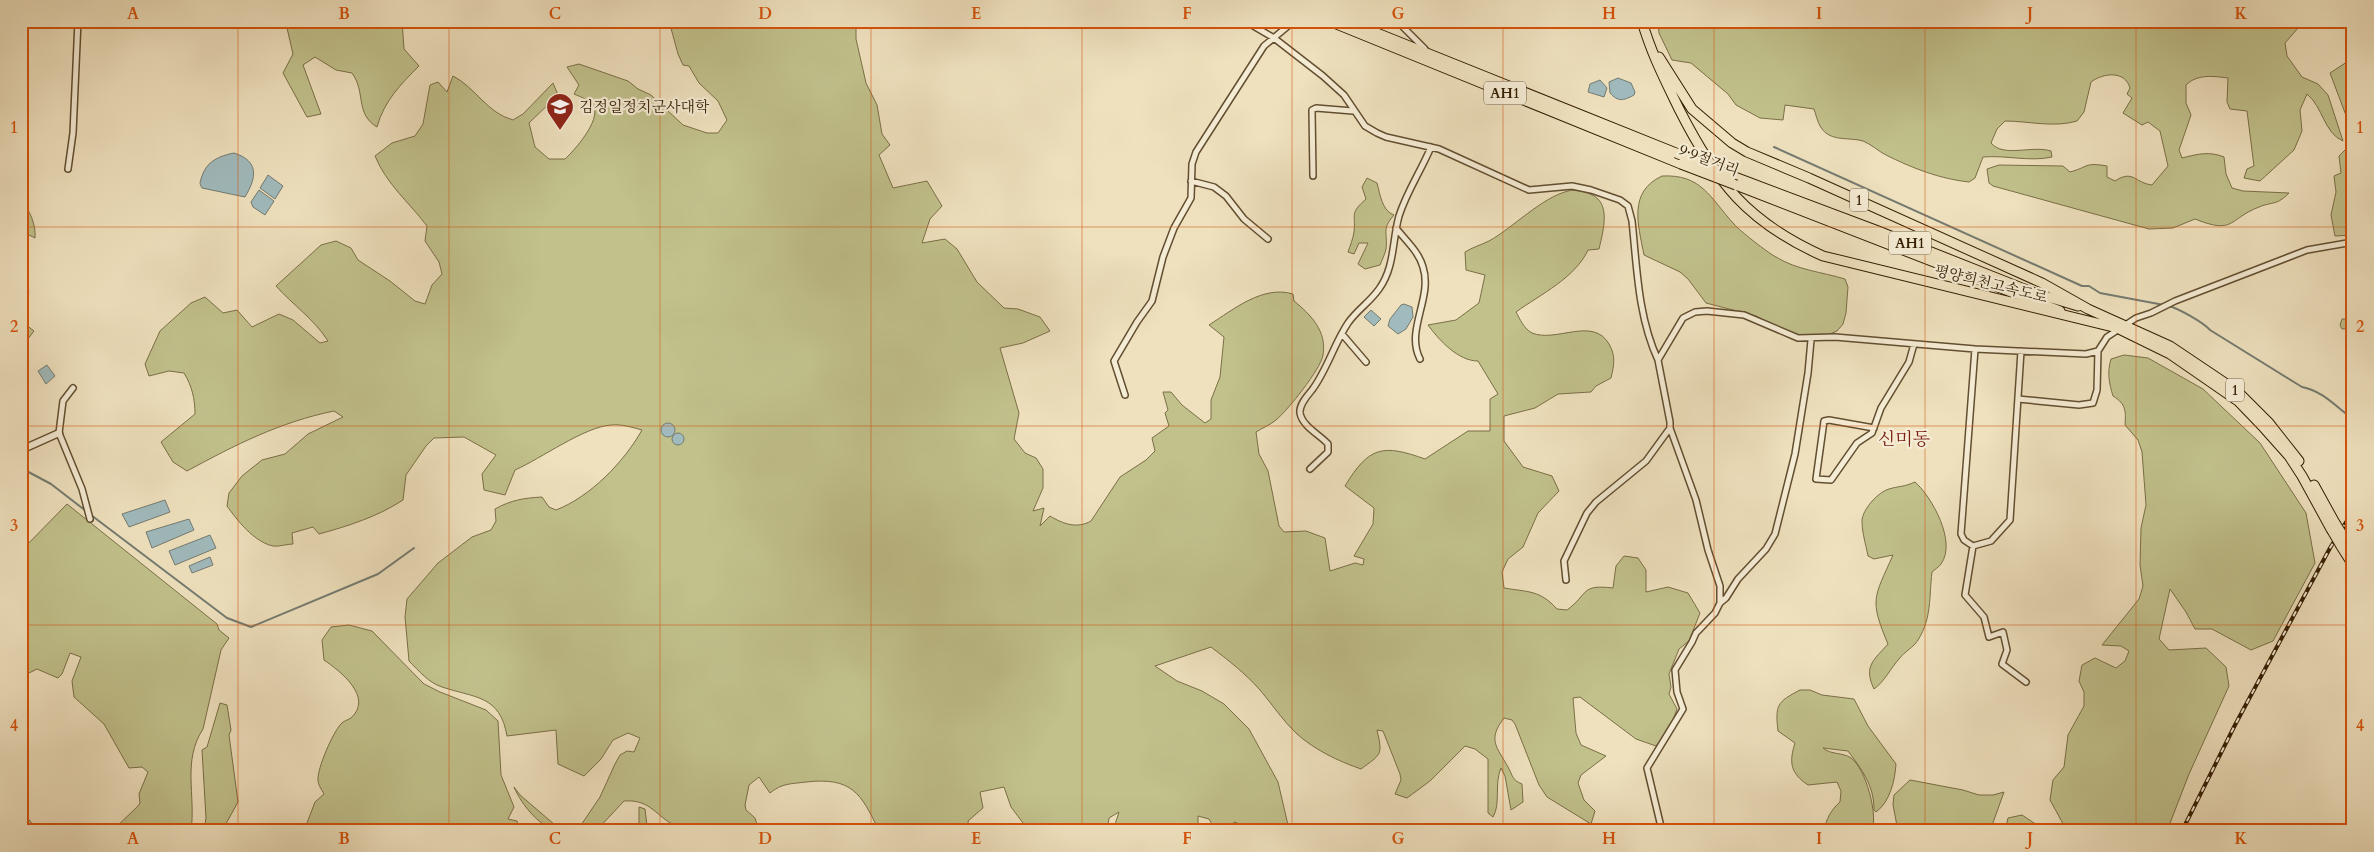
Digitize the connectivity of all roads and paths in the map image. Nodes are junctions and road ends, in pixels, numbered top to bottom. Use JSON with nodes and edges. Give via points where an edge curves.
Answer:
{"nodes":[{"id":1,"x":78,"y":21,"type":"edge"},
{"id":2,"x":1246,"y":21,"type":"edge"},
{"id":3,"x":1294,"y":21,"type":"edge"},
{"id":4,"x":1329,"y":21,"type":"edge"},
{"id":5,"x":1347,"y":21,"type":"edge"},
{"id":6,"x":1397,"y":21,"type":"edge"},
{"id":7,"x":1642,"y":21,"type":"edge"},
{"id":8,"x":1647,"y":21,"type":"edge"},
{"id":9,"x":1274,"y":38,"type":"junction"},
{"id":10,"x":1432,"y":57,"type":"junction"},
{"id":11,"x":1353,"y":111,"type":"junction"},
{"id":12,"x":1432,"y":147,"type":"junction"},
{"id":13,"x":68,"y":169,"type":"dead end"},
{"id":14,"x":1313,"y":176,"type":"dead end"},
{"id":15,"x":1191,"y":181,"type":"junction"},
{"id":16,"x":1396,"y":228,"type":"junction"},
{"id":17,"x":1268,"y":239,"type":"dead end"},
{"id":18,"x":2353,"y":242,"type":"edge"},
{"id":19,"x":2088,"y":308,"type":"junction"},
{"id":20,"x":2081,"y":319,"type":"junction"},
{"id":21,"x":2122,"y":327,"type":"junction"},
{"id":22,"x":1342,"y":334,"type":"junction"},
{"id":23,"x":1811,"y":340,"type":"junction"},
{"id":24,"x":1914,"y":344,"type":"junction"},
{"id":25,"x":1975,"y":349,"type":"junction"},
{"id":26,"x":2021,"y":351,"type":"junction"},
{"id":27,"x":2098,"y":351,"type":"junction"},
{"id":28,"x":1420,"y":359,"type":"dead end"},
{"id":29,"x":1658,"y":360,"type":"junction"},
{"id":30,"x":1366,"y":362,"type":"dead end"},
{"id":31,"x":73,"y":388,"type":"dead end"},
{"id":32,"x":1125,"y":395,"type":"dead end"},
{"id":33,"x":2018,"y":399,"type":"junction"},
{"id":34,"x":1670,"y":428,"type":"junction"},
{"id":35,"x":1874,"y":428,"type":"junction"},
{"id":36,"x":60,"y":434,"type":"junction"},
{"id":37,"x":21,"y":450,"type":"edge"},
{"id":38,"x":1310,"y":469,"type":"dead end"},
{"id":39,"x":90,"y":519,"type":"dead end"},
{"id":40,"x":2343,"y":542,"type":"junction"},
{"id":41,"x":1973,"y":546,"type":"junction"},
{"id":42,"x":2353,"y":552,"type":"edge"},
{"id":43,"x":2353,"y":565,"type":"edge"},
{"id":44,"x":1566,"y":580,"type":"dead end"},
{"id":45,"x":1720,"y":603,"type":"junction"},
{"id":46,"x":2026,"y":682,"type":"dead end"},
{"id":47,"x":1662,"y":831,"type":"edge"}],
"edges":[{"from":1,"to":13,"type":"street","via":[[73,133]]},
{"from":2,"to":9,"type":"street"},
{"from":3,"to":9,"type":"street"},
{"from":4,"to":20,"type":"highway","name":"9·9절거리","number":"AH1","bridge":true,"via":[[1681,164]]},
{"from":5,"to":10,"type":"highway","name":"9·9절거리","number":"AH1"},
{"from":6,"to":10,"type":"street"},
{"from":7,"to":20,"type":"highway","name":"평양희천고속도로","number":"1","via":[[1655,60],[1700,152],[1724,184],[1756,217],[1795,244],[1857,266]]},
{"from":8,"to":19,"type":"highway","name":"평양희천고속도로","number":"1","via":[[1659,57],[1692,109],[1747,152],[2042,283]]},
{"from":9,"to":11,"type":"street","via":[[1330,82],[1344,95]]},
{"from":9,"to":15,"type":"street","via":[[1257,56],[1196,152]]},
{"from":10,"to":19,"type":"highway","name":"9·9절거리","number":"AH1","bridge":true,"via":[[2032,292]]},
{"from":11,"to":12,"type":"street","via":[[1365,126],[1386,137]]},
{"from":11,"to":14,"type":"street","via":[[1312,110]]},
{"from":12,"to":16,"type":"street","via":[[1408,192]]},
{"from":12,"to":29,"type":"street","via":[[1529,190],[1572,186],[1620,200],[1628,206],[1642,314]]},
{"from":15,"to":17,"type":"street","via":[[1214,188],[1226,196],[1244,219]]},
{"from":15,"to":32,"type":"street","via":[[1191,198],[1163,257],[1152,301],[1114,361]]},
{"from":16,"to":22,"type":"street","via":[[1384,282],[1357,311]]},
{"from":16,"to":28,"type":"street","via":[[1424,268],[1427,287],[1416,336],[1416,352]]},
{"from":18,"to":21,"type":"street","via":[[2307,250],[2175,301]]},
{"from":19,"to":21,"type":"highway","name":"평양희천고속도로","number":"1"},
{"from":20,"to":21,"type":"highway","name":"평양희천고속도로","number":"1"},
{"from":21,"to":27,"type":"street","via":[[2107,337]]},
{"from":21,"to":40,"type":"highway","name":"평양희천고속도로","number":"1","bridge":true,"via":[[2170,354],[2238,401],[2289,456]]},
{"from":22,"to":30,"type":"street"},
{"from":22,"to":38,"type":"street","via":[[1301,409],[1304,422],[1328,444],[1328,452]]},
{"from":23,"to":24,"type":"street","via":[[1835,337]]},
{"from":23,"to":29,"type":"street","via":[[1781,332],[1744,315],[1695,312],[1683,318]]},
{"from":23,"to":45,"type":"street","via":[[1795,454],[1775,534]]},
{"from":24,"to":25,"type":"street"},
{"from":24,"to":35,"type":"street","via":[[1909,362]]},
{"from":25,"to":26,"type":"street"},
{"from":25,"to":41,"type":"street","via":[[1961,534]]},
{"from":26,"to":27,"type":"street","via":[[2074,354]]},
{"from":26,"to":33,"type":"street"},
{"from":27,"to":33,"type":"street","via":[[2097,390],[2093,403],[2078,405]]},
{"from":29,"to":34,"type":"street"},
{"from":31,"to":36,"type":"street","via":[[63,401]]},
{"from":33,"to":41,"type":"street","via":[[2010,520],[1991,541]]},
{"from":34,"to":44,"type":"street","via":[[1646,461],[1587,513],[1564,561]]},
{"from":34,"to":45,"type":"street","via":[[1696,500],[1720,586]]},
{"from":35,"to":35,"type":"street","via":[[1824,421],[1816,479],[1831,480],[1858,443],[1870,436]]},
{"from":36,"to":37,"type":"street"},
{"from":36,"to":39,"type":"street"},
{"from":40,"to":42,"type":"highway","name":"평양희천고속도로","number":"1"},
{"from":40,"to":43,"type":"highway","name":"평양희천고속도로","number":"1"},
{"from":41,"to":46,"type":"street","via":[[1965,596],[1984,617],[1989,637],[2003,632],[2007,650],[2002,664]]},
{"from":45,"to":47,"type":"street","via":[[1696,633],[1675,670],[1676,692],[1684,709],[1648,768]]}]}
